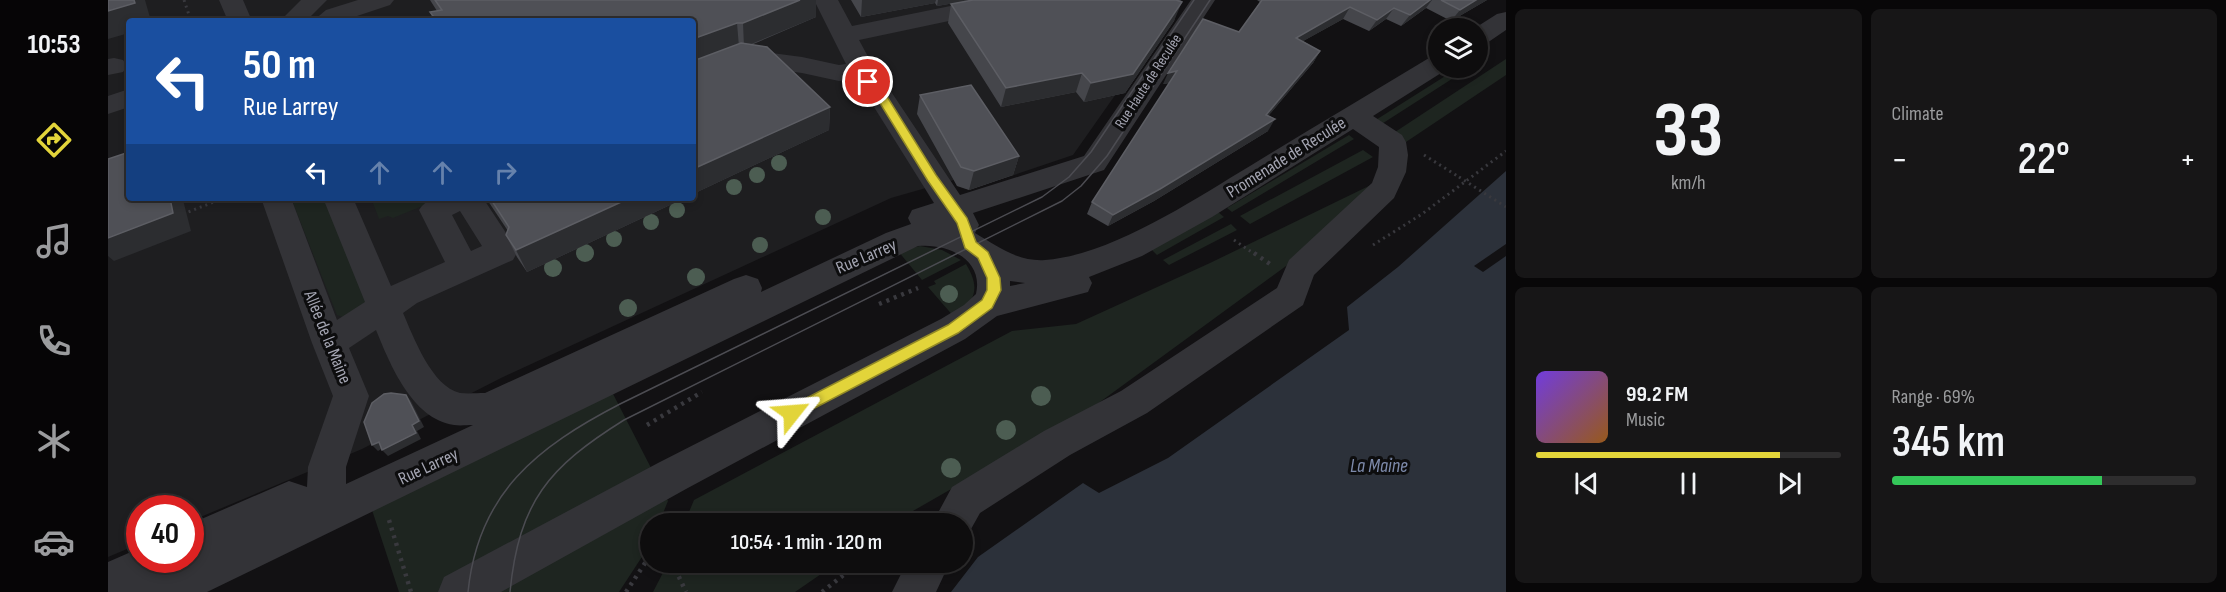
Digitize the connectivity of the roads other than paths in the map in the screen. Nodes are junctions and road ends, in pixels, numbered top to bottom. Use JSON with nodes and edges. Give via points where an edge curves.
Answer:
{"nodes":[{"id":1,"x":231,"y":0,"type":"edge"},
{"id":2,"x":315,"y":0,"type":"edge"},
{"id":3,"x":382,"y":0,"type":"edge"},
{"id":4,"x":826,"y":0,"type":"edge"},
{"id":5,"x":1015,"y":0,"type":"edge"},
{"id":6,"x":1203,"y":0,"type":"edge"},
{"id":7,"x":1499,"y":0,"type":"edge"},
{"id":8,"x":1506,"y":3,"type":"edge"},
{"id":9,"x":239,"y":18,"type":"edge"},
{"id":10,"x":295,"y":18,"type":"edge"},
{"id":11,"x":330,"y":18,"type":"edge"},
{"id":12,"x":1506,"y":19,"type":"edge"},
{"id":13,"x":1488,"y":31,"type":"edge"},
{"id":14,"x":844,"y":35,"type":"junction"},
{"id":15,"x":1428,"y":70,"type":"edge"},
{"id":16,"x":696,"y":75,"type":"edge"},
{"id":17,"x":865,"y":76,"type":"junction"},
{"id":18,"x":126,"y":99,"type":"edge"},
{"id":19,"x":108,"y":105,"type":"edge"},
{"id":20,"x":1354,"y":116,"type":"junction"},
{"id":21,"x":277,"y":201,"type":"edge"},
{"id":22,"x":339,"y":201,"type":"edge"},
{"id":23,"x":454,"y":201,"type":"edge"},
{"id":24,"x":469,"y":201,"type":"edge"},
{"id":25,"x":953,"y":208,"type":"junction"},
{"id":26,"x":920,"y":226,"type":"junction"},
{"id":27,"x":1131,"y":247,"type":"junction"},
{"id":28,"x":977,"y":250,"type":"junction"},
{"id":29,"x":846,"y":264,"type":"junction"},
{"id":30,"x":464,"y":268,"type":"junction"},
{"id":31,"x":987,"y":304,"type":"junction"},
{"id":32,"x":385,"y":307,"type":"junction"},
{"id":33,"x":329,"y":343,"type":"junction"},
{"id":34,"x":325,"y":513,"type":"junction"},
{"id":35,"x":958,"y":513,"type":"edge"},
{"id":36,"x":204,"y":539,"type":"edge"},
{"id":37,"x":132,"y":573,"type":"edge"},
{"id":38,"x":924,"y":573,"type":"edge"},
{"id":39,"x":108,"y":584,"type":"edge"},
{"id":40,"x":161,"y":592,"type":"edge"},
{"id":41,"x":459,"y":592,"type":"edge"},
{"id":42,"x":913,"y":592,"type":"edge"}],
"edges":[{"from":1,"to":9,"type":"street"},
{"from":2,"to":10,"type":"street"},
{"from":3,"to":11,"type":"street"},
{"from":4,"to":14,"type":"street"},
{"from":5,"to":14,"type":"street"},
{"from":6,"to":25,"type":"street","name":"Rue Haute de Reculée","via":[[1094,163]]},
{"from":7,"to":8,"type":"street"},
{"from":12,"to":13,"type":"street"},
{"from":14,"to":17,"type":"street"},
{"from":15,"to":20,"type":"street","name":"Promenade de Reculée"},
{"from":16,"to":17,"type":"street","via":[[740,57]]},
{"from":17,"to":25,"type":"street"},
{"from":17,"to":26,"type":"street","via":[[869,95],[916,198]]},
{"from":18,"to":19,"type":"street"},
{"from":20,"to":27,"type":"street","name":"Promenade de Reculée"},
{"from":20,"to":35,"type":"street","via":[[1392,142],[1395,160],[1391,175],[1383,190],[1300,269],[1291,296],[1134,402],[1057,443],[966,500]]},
{"from":21,"to":33,"type":"street","name":"Allée de la Maine"},
{"from":22,"to":32,"type":"street"},
{"from":23,"to":30,"type":"street","via":[[434,210]]},
{"from":24,"to":30,"type":"street","via":[[502,251]]},
{"from":25,"to":26,"type":"street"},
{"from":25,"to":28,"type":"street"},
{"from":26,"to":28,"type":"street","name":"Rue Larrey"},
{"from":26,"to":29,"type":"street","name":"Rue Larrey"},
{"from":27,"to":28,"type":"street","name":"Promenade de Reculée","via":[[1088,265],[1044,273],[1012,270]]},
{"from":27,"to":31,"type":"street","name":"Promenade de Reculée","via":[[1098,274],[1066,286]]},
{"from":28,"to":31,"type":"street","via":[[993,278],[994,290]]},
{"from":29,"to":32,"type":"street","via":[[808,259],[487,409],[453,409],[426,389],[410,367]]},
{"from":29,"to":34,"type":"street","name":"Rue Larrey"},
{"from":30,"to":32,"type":"street"},
{"from":31,"to":41,"type":"street","via":[[953,329]]},
{"from":32,"to":33,"type":"street"},
{"from":33,"to":34,"type":"street","name":"Allée de la Maine","via":[[351,396],[327,467]]},
{"from":34,"to":36,"type":"street","via":[[289,500]]},
{"from":34,"to":40,"type":"street","name":"Rue Larrey"},
{"from":37,"to":39,"type":"street"},
{"from":38,"to":42,"type":"street"}]}
